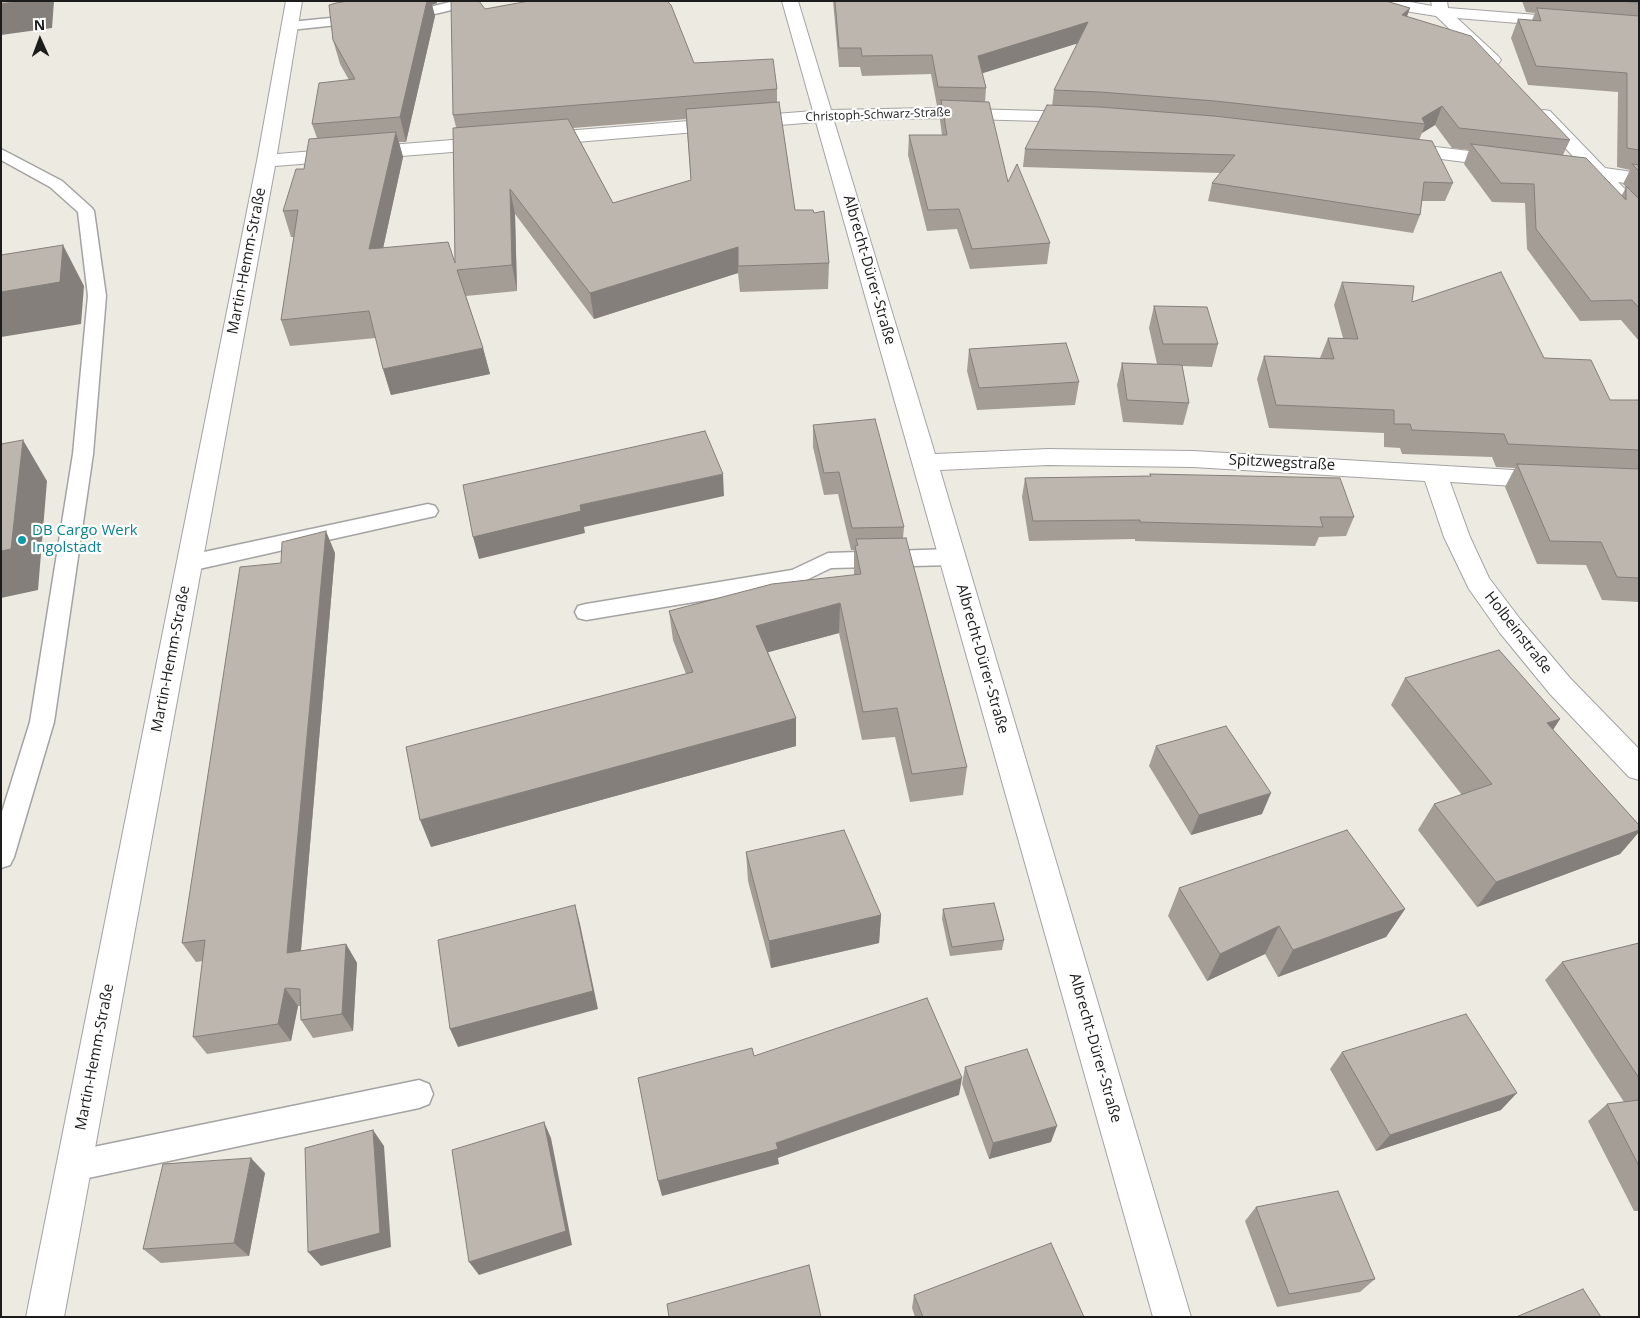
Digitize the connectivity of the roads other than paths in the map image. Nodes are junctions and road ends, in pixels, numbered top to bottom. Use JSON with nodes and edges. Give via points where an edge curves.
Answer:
{"nodes":[{"id":1,"x":472,"y":1,"type":"edge"},
{"id":2,"x":790,"y":1,"type":"edge"},
{"id":3,"x":1374,"y":1,"type":"edge"},
{"id":4,"x":1440,"y":6,"type":"edge"},
{"id":5,"x":292,"y":14,"type":"edge"},
{"id":6,"x":1639,"y":28,"type":"edge"},
{"id":7,"x":1505,"y":74,"type":"edge"},
{"id":8,"x":1532,"y":102,"type":"edge"},
{"id":9,"x":823,"y":116,"type":"junction"},
{"id":10,"x":1097,"y":118,"type":"edge"},
{"id":11,"x":525,"y":140,"type":"edge"},
{"id":12,"x":505,"y":142,"type":"edge"},
{"id":13,"x":1385,"y":147,"type":"edge"},
{"id":14,"x":1,"y":154,"type":"edge"},
{"id":15,"x":266,"y":161,"type":"junction"},
{"id":16,"x":1521,"y":163,"type":"edge"},
{"id":17,"x":1550,"y":166,"type":"edge"},
{"id":18,"x":1599,"y":172,"type":"junction"},
{"id":19,"x":1639,"y":179,"type":"edge"},
{"id":20,"x":1639,"y":215,"type":"edge"},
{"id":21,"x":926,"y":463,"type":"junction"},
{"id":22,"x":1435,"y":474,"type":"junction"},
{"id":23,"x":1569,"y":481,"type":"edge"},
{"id":24,"x":428,"y":511,"type":"dead end"},
{"id":25,"x":953,"y":557,"type":"junction"},
{"id":26,"x":190,"y":562,"type":"junction"},
{"id":27,"x":586,"y":612,"type":"dead end"},
{"id":28,"x":1639,"y":768,"type":"edge"},
{"id":29,"x":1,"y":857,"type":"edge"},
{"id":30,"x":419,"y":1094,"type":"dead end"},
{"id":31,"x":74,"y":1166,"type":"junction"},
{"id":32,"x":45,"y":1317,"type":"edge"},
{"id":33,"x":1172,"y":1317,"type":"edge"}],
"edges":[{"from":1,"to":5,"type":"lane","via":[[426,12],[382,16]]},
{"from":2,"to":9,"type":"street","name":"Albrecht-Dürer-Straße"},
{"from":3,"to":4,"type":"street"},
{"from":4,"to":6,"type":"street"},
{"from":4,"to":7,"type":"street"},
{"from":5,"to":15,"type":"street","name":"Martin-Hemm-Straße"},
{"from":8,"to":18,"type":"street"},
{"from":9,"to":10,"type":"street","name":"Christoph-Schwarz-Straße","via":[[934,113]]},
{"from":9,"to":11,"type":"street","name":"Christoph-Schwarz-Straße"},
{"from":9,"to":21,"type":"street","name":"Albrecht-Dürer-Straße"},
{"from":12,"to":15,"type":"street"},
{"from":13,"to":16,"type":"street"},
{"from":14,"to":29,"type":"lane","via":[[56,184],[86,211],[97,296],[83,454],[42,722]]},
{"from":15,"to":26,"type":"street","name":"Martin-Hemm-Straße"},
{"from":17,"to":18,"type":"street"},
{"from":18,"to":19,"type":"street"},
{"from":18,"to":20,"type":"street"},
{"from":21,"to":22,"type":"street","name":"Spitzwegstraße","via":[[1048,457],[1193,459],[1315,464]]},
{"from":21,"to":25,"type":"street","name":"Albrecht-Dürer-Straße"},
{"from":22,"to":23,"type":"street","name":"Spitzwegstraße"},
{"from":22,"to":28,"type":"street","name":"Holbeinstraße","via":[[1457,537],[1478,582],[1560,686]]},
{"from":24,"to":26,"type":"lane"},
{"from":25,"to":27,"type":"lane","via":[[828,561],[796,577]]},
{"from":25,"to":33,"type":"street","name":"Albrecht-Dürer-Straße"},
{"from":26,"to":31,"type":"street","name":"Martin-Hemm-Straße"},
{"from":30,"to":31,"type":"lane"},
{"from":31,"to":32,"type":"street","name":"Martin-Hemm-Straße"}]}
